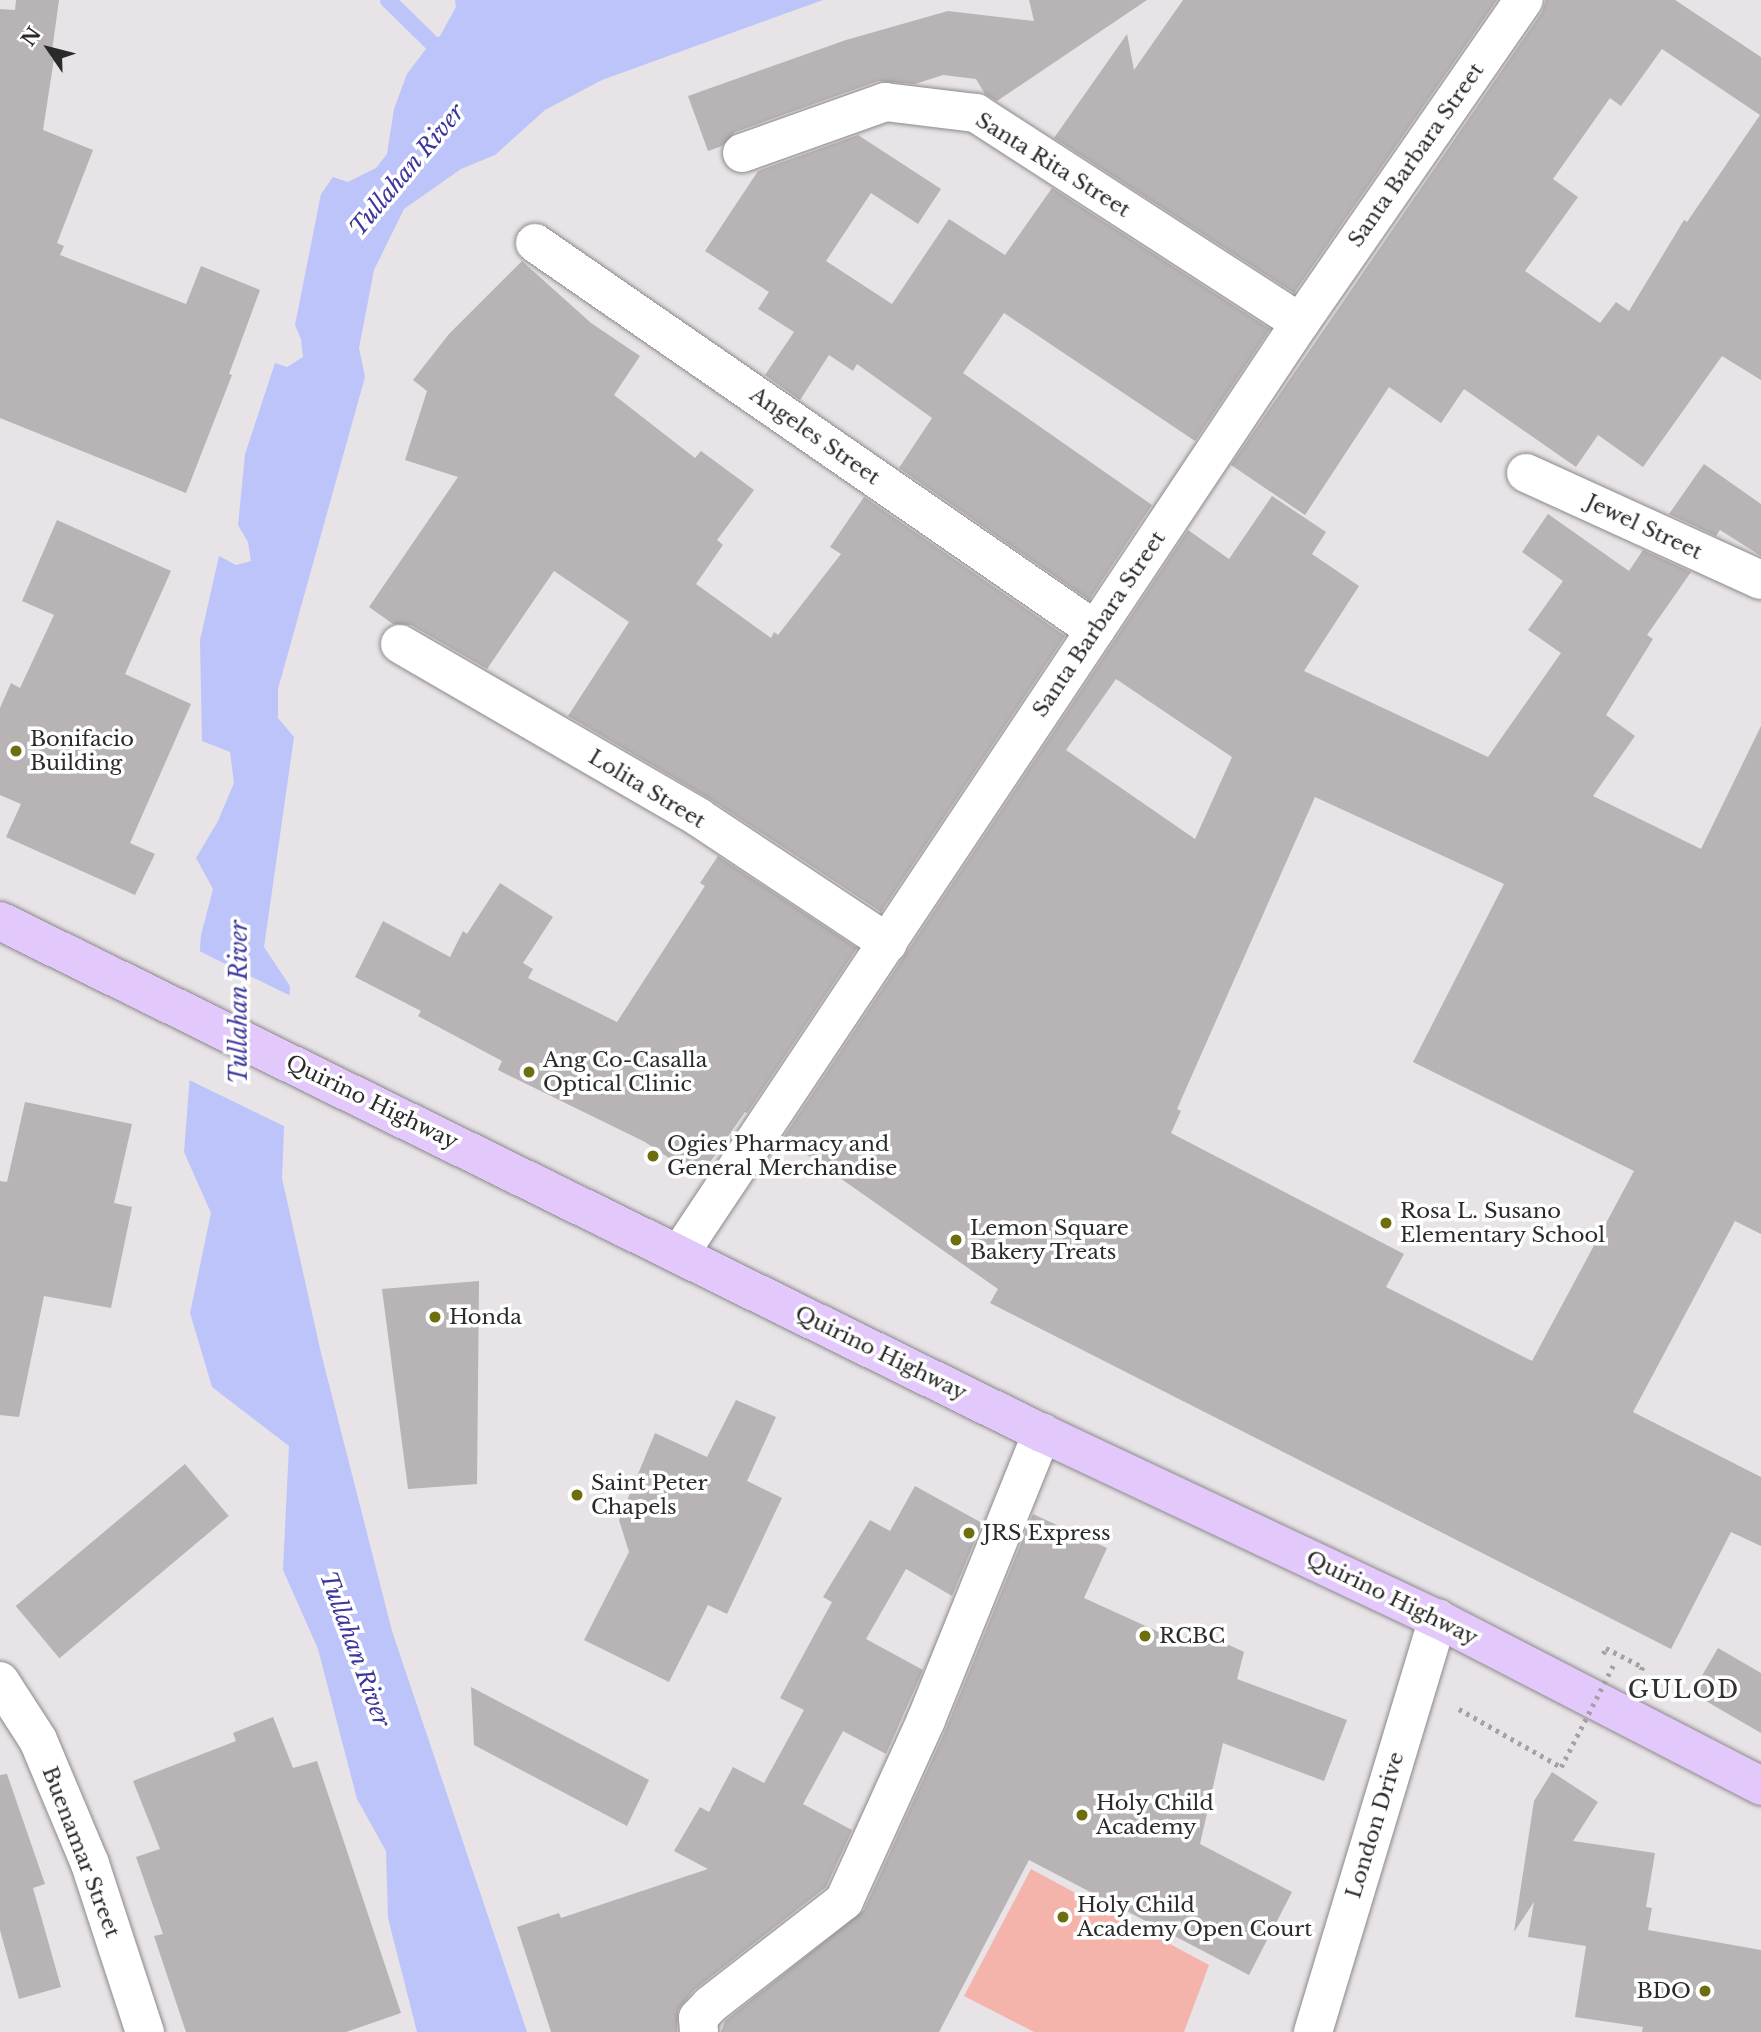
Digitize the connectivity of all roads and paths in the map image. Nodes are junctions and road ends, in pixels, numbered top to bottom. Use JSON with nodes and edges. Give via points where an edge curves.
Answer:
{"nodes":[{"id":1,"x":1524,"y":0,"type":"edge"},
{"id":2,"x":742,"y":153,"type":"dead end"},
{"id":3,"x":535,"y":243,"type":"dead end"},
{"id":4,"x":1300,"y":323,"type":"junction"},
{"id":5,"x":1526,"y":473,"type":"dead end"},
{"id":6,"x":1761,"y":580,"type":"edge"},
{"id":7,"x":1095,"y":630,"type":"junction"},
{"id":8,"x":400,"y":644,"type":"dead end"},
{"id":9,"x":0,"y":920,"type":"edge"},
{"id":10,"x":888,"y":943,"type":"junction"},
{"id":11,"x":680,"y":1253,"type":"junction"},
{"id":12,"x":1042,"y":1433,"type":"junction"},
{"id":13,"x":1438,"y":1619,"type":"junction"},
{"id":14,"x":1615,"y":1662,"type":"dead end"},
{"id":15,"x":0,"y":1681,"type":"edge"},
{"id":16,"x":1458,"y":1708,"type":"dead end"},
{"id":17,"x":1761,"y":1786,"type":"edge"},
{"id":18,"x":145,"y":2032,"type":"edge"},
{"id":19,"x":699,"y":2032,"type":"edge"},
{"id":20,"x":1313,"y":2032,"type":"edge"}],
"edges":[{"from":1,"to":4,"type":"street","name":"Santa Barbara Street"},
{"from":2,"to":4,"type":"street","name":"Santa Rita Street","via":[[885,102],[976,113]]},
{"from":3,"to":7,"type":"street","name":"Angeles Street"},
{"from":4,"to":7,"type":"street","name":"Santa Barbara Street"},
{"from":5,"to":6,"type":"street","name":"Jewel Street"},
{"from":7,"to":10,"type":"street","name":"Santa Barbara Street"},
{"from":8,"to":10,"type":"street","name":"Lolita Street","via":[[698,817]]},
{"from":9,"to":11,"type":"main road","name":"Quirino Highway"},
{"from":10,"to":11,"type":"street","name":"Santa Barbara Street"},
{"from":11,"to":12,"type":"main road","name":"Quirino Highway"},
{"from":12,"to":13,"type":"main road","name":"Quirino Highway"},
{"from":12,"to":19,"type":"street","via":[[926,1720],[844,1901],[710,2005],[698,2018]]},
{"from":13,"to":17,"type":"main road","name":"Quirino Highway"},
{"from":13,"to":20,"type":"street","name":"London Drive"},
{"from":14,"to":16,"type":"path","bridge":true,"via":[[1561,1767]]},
{"from":15,"to":18,"type":"street","name":"Buenamar Street","via":[[38,1740],[90,1864]]}]}
